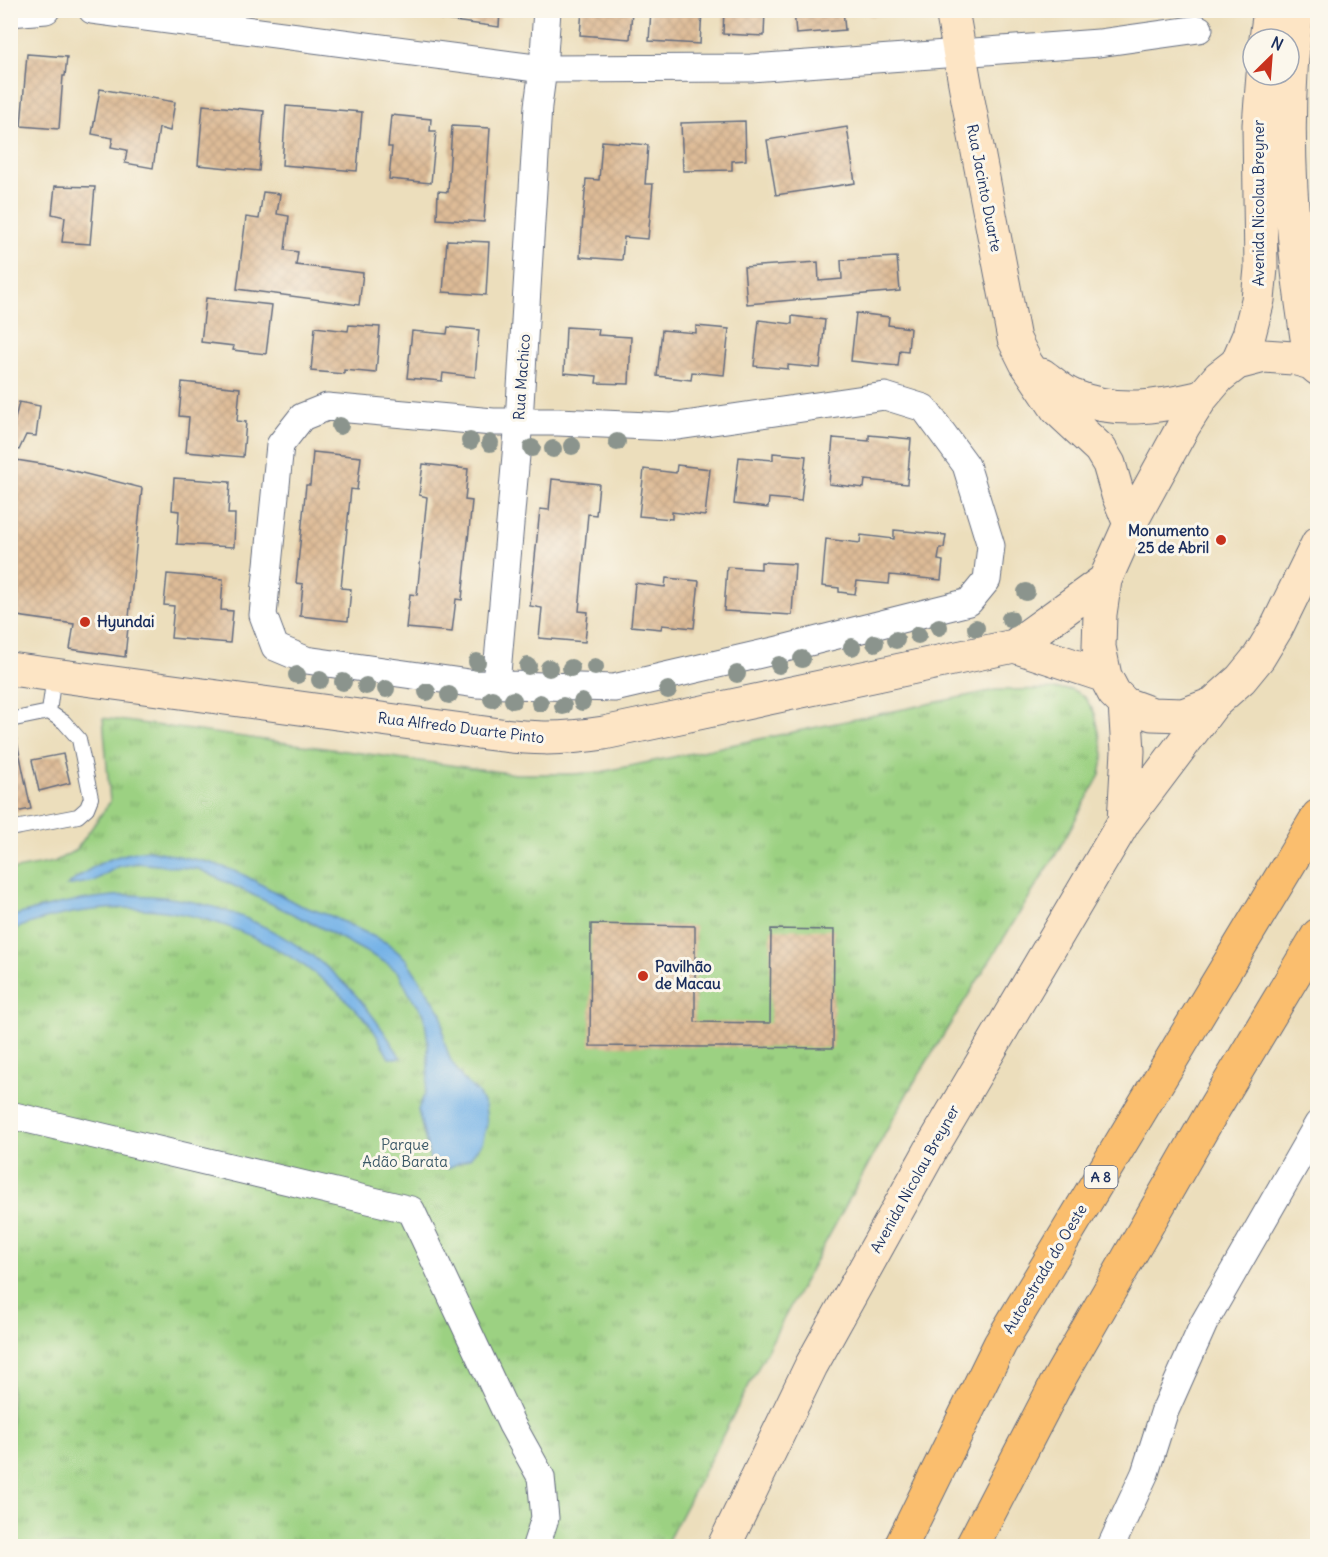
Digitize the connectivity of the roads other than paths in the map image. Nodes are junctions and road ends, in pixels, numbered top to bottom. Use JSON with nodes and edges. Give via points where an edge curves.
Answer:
{"nodes":[{"id":1,"x":46,"y":10,"type":"edge"},
{"id":2,"x":92,"y":10,"type":"edge"},
{"id":3,"x":547,"y":10,"type":"edge"},
{"id":4,"x":952,"y":10,"type":"edge"},
{"id":5,"x":1270,"y":10,"type":"edge"},
{"id":6,"x":1297,"y":10,"type":"edge"},
{"id":7,"x":1316,"y":10,"type":"edge"},
{"id":8,"x":10,"y":13,"type":"edge"},
{"id":9,"x":1275,"y":27,"type":"edge"},
{"id":10,"x":1287,"y":27,"type":"edge"},
{"id":11,"x":1296,"y":27,"type":"edge"},
{"id":12,"x":1199,"y":29,"type":"dead end"},
{"id":13,"x":960,"y":53,"type":"junction"},
{"id":14,"x":543,"y":69,"type":"junction"},
{"id":15,"x":1262,"y":87,"type":"edge"},
{"id":16,"x":1284,"y":87,"type":"edge"},
{"id":17,"x":1026,"y":363,"type":"junction"},
{"id":18,"x":1237,"y":363,"type":"junction"},
{"id":19,"x":1314,"y":366,"type":"edge"},
{"id":20,"x":1202,"y":397,"type":"junction"},
{"id":21,"x":519,"y":422,"type":"junction"},
{"id":22,"x":1130,"y":524,"type":"junction"},
{"id":23,"x":1317,"y":543,"type":"edge"},
{"id":24,"x":1105,"y":580,"type":"junction"},
{"id":25,"x":1014,"y":646,"type":"junction"},
{"id":26,"x":10,"y":669,"type":"edge"},
{"id":27,"x":54,"y":674,"type":"junction"},
{"id":28,"x":1105,"y":676,"type":"junction"},
{"id":29,"x":496,"y":684,"type":"junction"},
{"id":30,"x":1125,"y":704,"type":"junction"},
{"id":31,"x":1213,"y":704,"type":"junction"},
{"id":32,"x":49,"y":712,"type":"junction"},
{"id":33,"x":10,"y":720,"type":"edge"},
{"id":34,"x":1317,"y":816,"type":"edge"},
{"id":35,"x":1124,"y":822,"type":"junction"},
{"id":36,"x":10,"y":829,"type":"edge"},
{"id":37,"x":1317,"y":935,"type":"edge"},
{"id":38,"x":10,"y":1115,"type":"edge"},
{"id":39,"x":1317,"y":1124,"type":"edge"},
{"id":40,"x":536,"y":1546,"type":"edge"},
{"id":41,"x":724,"y":1546,"type":"edge"},
{"id":42,"x":901,"y":1546,"type":"edge"},
{"id":43,"x":972,"y":1546,"type":"edge"},
{"id":44,"x":1111,"y":1546,"type":"edge"}],
"edges":[{"from":1,"to":8,"type":"street"},
{"from":2,"to":14,"type":"street"},
{"from":3,"to":14,"type":"street","name":"Rua Machico"},
{"from":4,"to":13,"type":"main road","name":"Rua Jacinto Duarte"},
{"from":5,"to":9,"type":"main road","name":"Avenida Nicolau Breyner"},
{"from":6,"to":10,"type":"main road","name":"Avenida Nicolau Breyner"},
{"from":7,"to":11,"type":"street"},
{"from":12,"to":13,"type":"street","via":[[1099,43]]},
{"from":13,"to":14,"type":"street","via":[[751,68]]},
{"from":13,"to":17,"type":"main road","name":"Rua Jacinto Duarte","via":[[1006,306],[1014,339]]},
{"from":14,"to":21,"type":"street","name":"Rua Machico"},
{"from":15,"to":18,"type":"main road","name":"Avenida Nicolau Breyner","via":[[1261,268],[1258,300]]},
{"from":16,"to":19,"type":"main road","name":"Avenida Nicolau Breyner","via":[[1300,300]]},
{"from":17,"to":20,"type":"main road","name":"Rua Jacinto Duarte","via":[[1071,396],[1106,406],[1124,409]]},
{"from":17,"to":22,"type":"main road","name":"Rua Jacinto Duarte","via":[[1057,409],[1100,449]]},
{"from":18,"to":19,"type":"main road","name":"Avenida Nicolau Breyner","via":[[1264,356],[1293,358]]},
{"from":18,"to":20,"type":"main road","name":"Avenida Nicolau Breyner"},
{"from":20,"to":22,"type":"main road","name":"Avenida Nicolau Breyner"},
{"from":21,"to":29,"type":"street","name":"Rua Machico"},
{"from":21,"to":29,"type":"street","via":[[327,407],[302,417],[280,445],[263,615],[275,647],[306,660]]},
{"from":21,"to":29,"type":"street","via":[[671,427],[885,396],[924,408],[966,465],[991,546],[987,580],[969,602],[614,688]]},
{"from":22,"to":24,"type":"main road","name":"Avenida Nicolau Breyner"},
{"from":23,"to":31,"type":"main road","name":"Avenida Nicolau Breyner","via":[[1259,657],[1241,680]]},
{"from":24,"to":25,"type":"main road","name":"Rua Alfredo Duarte Pinto"},
{"from":24,"to":28,"type":"main road","via":[[1099,647]]},
{"from":25,"to":27,"type":"main road","name":"Rua Alfredo Duarte Pinto","via":[[567,738],[496,735]]},
{"from":25,"to":28,"type":"main road"},
{"from":26,"to":27,"type":"main road","name":"Rua Alfredo Duarte Pinto"},
{"from":27,"to":32,"type":"lane"},
{"from":28,"to":30,"type":"main road"},
{"from":30,"to":31,"type":"main road","name":"Avenida Nicolau Breyner","via":[[1152,714],[1183,715]]},
{"from":30,"to":35,"type":"main road","name":"Avenida Nicolau Breyner","via":[[1128,751]]},
{"from":31,"to":35,"type":"main road","name":"Avenida Nicolau Breyner"},
{"from":32,"to":33,"type":"lane"},
{"from":32,"to":36,"type":"lane","via":[[79,739],[91,798],[78,816]]},
{"from":34,"to":42,"type":"highway","name":"Autoestrada do Oeste","number":"A 8","via":[[1000,1344]]},
{"from":35,"to":41,"type":"main road","name":"Avenida Nicolau Breyner","via":[[915,1178],[811,1366]]},
{"from":37,"to":43,"type":"highway","via":[[1055,1386]]},
{"from":38,"to":40,"type":"street","via":[[411,1210],[492,1385],[541,1477],[545,1518]]},
{"from":39,"to":44,"type":"street","via":[[1204,1323],[1164,1413],[1145,1473]]}]}
